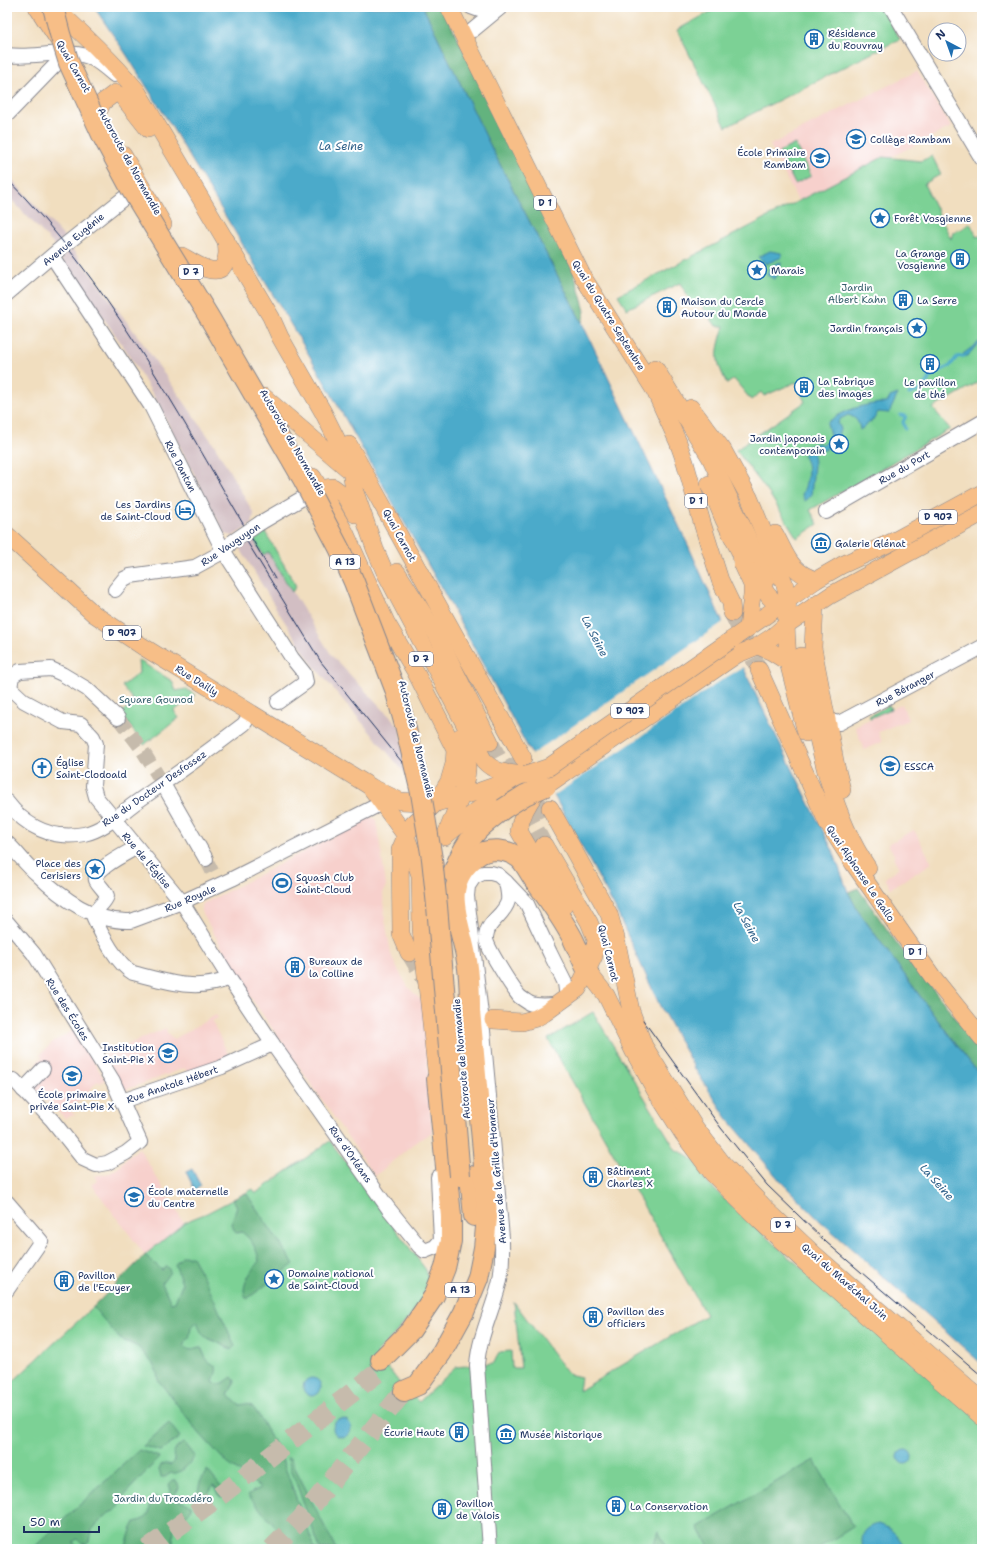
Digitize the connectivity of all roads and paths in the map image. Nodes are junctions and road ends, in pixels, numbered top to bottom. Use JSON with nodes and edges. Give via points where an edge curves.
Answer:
{"nodes":[{"id":1,"x":37,"y":7,"type":"edge"},
{"id":2,"x":54,"y":7,"type":"edge"},
{"id":3,"x":64,"y":7,"type":"edge"},
{"id":4,"x":449,"y":7,"type":"edge"},
{"id":5,"x":461,"y":7,"type":"edge"},
{"id":6,"x":471,"y":7,"type":"edge"},
{"id":7,"x":891,"y":7,"type":"edge"},
{"id":8,"x":499,"y":9,"type":"edge"},
{"id":9,"x":473,"y":30,"type":"junction"},
{"id":10,"x":67,"y":53,"type":"junction"},
{"id":11,"x":7,"y":55,"type":"edge"},
{"id":12,"x":144,"y":105,"type":"junction"},
{"id":13,"x":99,"y":110,"type":"junction"},
{"id":14,"x":7,"y":115,"type":"edge"},
{"id":15,"x":168,"y":142,"type":"junction"},
{"id":16,"x":982,"y":159,"type":"edge"},
{"id":17,"x":141,"y":184,"type":"junction"},
{"id":18,"x":225,"y":238,"type":"junction"},
{"id":19,"x":52,"y":256,"type":"junction"},
{"id":20,"x":182,"y":256,"type":"junction"},
{"id":21,"x":7,"y":294,"type":"edge"},
{"id":22,"x":271,"y":317,"type":"junction"},
{"id":23,"x":658,"y":384,"type":"junction"},
{"id":24,"x":264,"y":397,"type":"junction"},
{"id":25,"x":982,"y":422,"type":"edge"},
{"id":26,"x":351,"y":471,"type":"junction"},
{"id":27,"x":319,"y":489,"type":"junction"},
{"id":28,"x":354,"y":489,"type":"junction"},
{"id":29,"x":982,"y":493,"type":"edge"},
{"id":30,"x":826,"y":512,"type":"dead end"},
{"id":31,"x":982,"y":513,"type":"edge"},
{"id":32,"x":757,"y":515,"type":"junction"},
{"id":33,"x":345,"y":532,"type":"junction"},
{"id":34,"x":7,"y":536,"type":"edge"},
{"id":35,"x":894,"y":541,"type":"junction"},
{"id":36,"x":228,"y":546,"type":"junction"},
{"id":37,"x":375,"y":549,"type":"junction"},
{"id":38,"x":741,"y":554,"type":"junction"},
{"id":39,"x":767,"y":579,"type":"dead end"},
{"id":40,"x":816,"y":580,"type":"junction"},
{"id":41,"x":115,"y":590,"type":"dead end"},
{"id":42,"x":815,"y":605,"type":"junction"},
{"id":43,"x":732,"y":613,"type":"tunnel mouth"},
{"id":44,"x":787,"y":613,"type":"junction"},
{"id":45,"x":748,"y":628,"type":"junction"},
{"id":46,"x":758,"y":646,"type":"junction"},
{"id":47,"x":982,"y":647,"type":"edge"},
{"id":48,"x":734,"y":648,"type":"junction"},
{"id":49,"x":800,"y":651,"type":"junction"},
{"id":50,"x":759,"y":670,"type":"tunnel mouth"},
{"id":51,"x":9,"y":681,"type":"edge"},
{"id":52,"x":278,"y":702,"type":"dead end"},
{"id":53,"x":251,"y":713,"type":"junction"},
{"id":54,"x":118,"y":718,"type":"tunnel mouth"},
{"id":55,"x":828,"y":720,"type":"junction"},
{"id":56,"x":490,"y":742,"type":"tunnel mouth"},
{"id":57,"x":526,"y":775,"type":"junction"},
{"id":58,"x":163,"y":784,"type":"junction"},
{"id":59,"x":546,"y":786,"type":"junction"},
{"id":60,"x":371,"y":787,"type":"junction"},
{"id":61,"x":460,"y":797,"type":"junction"},
{"id":62,"x":7,"y":802,"type":"edge"},
{"id":63,"x":382,"y":803,"type":"junction"},
{"id":64,"x":436,"y":803,"type":"junction"},
{"id":65,"x":112,"y":819,"type":"junction"},
{"id":66,"x":406,"y":836,"type":"junction"},
{"id":67,"x":444,"y":837,"type":"junction"},
{"id":68,"x":7,"y":843,"type":"edge"},
{"id":69,"x":544,"y":845,"type":"tunnel mouth"},
{"id":70,"x":137,"y":847,"type":"junction"},
{"id":71,"x":856,"y":857,"type":"junction"},
{"id":72,"x":206,"y":859,"type":"tunnel mouth"},
{"id":73,"x":420,"y":875,"type":"junction"},
{"id":74,"x":506,"y":882,"type":"junction"},
{"id":75,"x":182,"y":902,"type":"junction"},
{"id":76,"x":94,"y":914,"type":"junction"},
{"id":77,"x":7,"y":922,"type":"edge"},
{"id":78,"x":408,"y":953,"type":"tunnel mouth"},
{"id":79,"x":588,"y":972,"type":"junction"},
{"id":80,"x":229,"y":978,"type":"junction"},
{"id":81,"x":562,"y":1002,"type":"junction"},
{"id":82,"x":470,"y":1010,"type":"junction"},
{"id":83,"x":631,"y":1011,"type":"joint"},
{"id":84,"x":493,"y":1020,"type":"tunnel mouth"},
{"id":85,"x":982,"y":1022,"type":"edge"},
{"id":86,"x":982,"y":1038,"type":"edge"},
{"id":87,"x":272,"y":1042,"type":"junction"},
{"id":88,"x":634,"y":1052,"type":"junction"},
{"id":89,"x":43,"y":1069,"type":"dead end"},
{"id":90,"x":437,"y":1079,"type":"junction"},
{"id":91,"x":122,"y":1101,"type":"junction"},
{"id":92,"x":465,"y":1176,"type":"junction"},
{"id":93,"x":7,"y":1202,"type":"edge"},
{"id":94,"x":7,"y":1290,"type":"edge"},
{"id":95,"x":982,"y":1400,"type":"edge"},
{"id":96,"x":982,"y":1417,"type":"edge"},
{"id":97,"x":490,"y":1549,"type":"edge"}],
"edges":[{"from":1,"to":10,"type":"main road","name":"Quai Carnot","number":"D 7"},
{"from":2,"to":12,"type":"main road","name":"Quai Carnot","number":"D 7","via":[[121,72],[137,91]]},
{"from":2,"to":92,"type":"highway","name":"Autoroute de Normandie","number":"A 13","bridge":true,"via":[[69,63],[103,138],[303,479],[340,550],[395,688],[418,780],[432,858]]},
{"from":3,"to":92,"type":"highway","name":"Autoroute de Normandie","number":"A 13","via":[[79,59],[112,133],[313,474],[350,546],[395,655],[417,729],[442,857],[448,905]]},
{"from":4,"to":23,"type":"main road","name":"Quai du Quatre Septembre","number":"D 1","via":[[583,277]]},
{"from":5,"to":9,"type":"main road","name":"Quai du Quatre Septembre","number":"D 1"},
{"from":6,"to":8,"type":"street","via":[[483,11]]},
{"from":7,"to":16,"type":"street"},
{"from":8,"to":9,"type":"street"},
{"from":9,"to":23,"type":"main road","name":"Quai du Quatre Septembre","number":"D 1","via":[[593,273]]},
{"from":10,"to":11,"type":"street"},
{"from":10,"to":12,"type":"street","via":[[89,57],[101,64]]},
{"from":10,"to":13,"type":"main road","name":"Quai Carnot","number":"D 7"},
{"from":10,"to":14,"type":"street"},
{"from":12,"to":15,"type":"main road","name":"Quai Carnot","number":"D 7"},
{"from":13,"to":15,"type":"main road","via":[[110,96],[115,93],[122,96],[151,132]]},
{"from":13,"to":17,"type":"main road","name":"Quai Carnot","number":"D 7"},
{"from":15,"to":18,"type":"main road","name":"Quai Carnot","number":"D 7"},
{"from":17,"to":19,"type":"street","name":"Avenue Eugénie"},
{"from":17,"to":20,"type":"main road","name":"Quai Carnot","number":"D 7"},
{"from":18,"to":20,"type":"main road","via":[[227,258],[222,268],[216,271],[205,269]]},
{"from":18,"to":22,"type":"main road","name":"Quai Carnot","number":"D 7"},
{"from":19,"to":21,"type":"street","name":"Avenue Eugénie"},
{"from":19,"to":36,"type":"street","name":"Rue Dantan","via":[[151,406]]},
{"from":20,"to":24,"type":"main road","name":"Quai Carnot","number":"D 7"},
{"from":22,"to":26,"type":"main road","name":"Quai Carnot","number":"D 7"},
{"from":22,"to":26,"type":"main road","name":"Quai Carnot","number":"D 7","via":[[287,335],[321,394],[518,758]]},
{"from":23,"to":32,"type":"main road","via":[[689,406],[723,450]]},
{"from":23,"to":38,"type":"main road","via":[[686,436]]},
{"from":23,"to":39,"type":"main road","name":"Quai du Quatre Septembre","number":"D 1","via":[[710,457]]},
{"from":23,"to":43,"type":"main road","name":"Quai du Quatre Septembre","number":"D 1","via":[[683,456],[720,580],[731,603]]},
{"from":24,"to":26,"type":"main road","name":"Quai Carnot","number":"D 7"},
{"from":24,"to":27,"type":"main road","name":"Quai Carnot","number":"D 7"},
{"from":25,"to":30,"type":"street","name":"Rue du Port"},
{"from":26,"to":28,"type":"main road","name":"Quai Carnot","number":"D 7"},
{"from":27,"to":33,"type":"main road","name":"Quai Carnot","number":"D 7"},
{"from":27,"to":36,"type":"street","name":"Rue Vauguyon","bridge":true,"via":[[260,523]]},
{"from":27,"to":37,"type":"main road","via":[[333,487],[344,496]]},
{"from":28,"to":37,"type":"main road","name":"Quai Carnot","number":"D 7"},
{"from":28,"to":56,"type":"main road","name":"Quai Carnot","number":"D 7","via":[[378,539],[437,635]]},
{"from":29,"to":35,"type":"main road","number":"D 907"},
{"from":31,"to":42,"type":"main road","number":"D 907"},
{"from":32,"to":40,"type":"main road","via":[[771,528],[788,560],[797,571]]},
{"from":32,"to":44,"type":"main road","via":[[784,582]]},
{"from":33,"to":61,"type":"main road","name":"Quai Carnot","number":"D 7","via":[[359,544],[460,735],[466,752],[467,768]]},
{"from":33,"to":64,"type":"main road","name":"Quai Carnot","number":"D 7","via":[[386,622],[415,671],[455,750],[449,781]]},
{"from":34,"to":53,"type":"main road","name":"Rue Dailly","number":"D 907","via":[[94,614]]},
{"from":35,"to":40,"type":"main road","number":"D 907"},
{"from":35,"to":44,"type":"main road","via":[[864,565],[826,586]]},
{"from":36,"to":41,"type":"street","name":"Rue Vauguyon","via":[[195,567],[130,576]]},
{"from":36,"to":52,"type":"street","name":"Rue Dantan","via":[[292,658],[304,673],[306,682]]},
{"from":37,"to":57,"type":"main road","name":"Quai Carnot","number":"D 7","via":[[484,761],[494,770]]},
{"from":38,"to":44,"type":"main road","via":[[748,560],[761,588]]},
{"from":38,"to":45,"type":"main road","via":[[752,592]]},
{"from":40,"to":44,"type":"main road","number":"D 907"},
{"from":42,"to":44,"type":"main road","number":"D 907"},
{"from":42,"to":49,"type":"main road"},
{"from":44,"to":45,"type":"main road","number":"D 907"},
{"from":44,"to":46,"type":"main road","number":"D 907"},
{"from":44,"to":48,"type":"main road"},
{"from":44,"to":49,"type":"main road"},
{"from":45,"to":48,"type":"main road"},
{"from":46,"to":48,"type":"main road","number":"D 907"},
{"from":46,"to":49,"type":"main road","via":[[772,652]]},
{"from":47,"to":55,"type":"street","name":"Rue Béranger","via":[[839,723]]},
{"from":48,"to":57,"type":"main road","number":"D 907","bridge":true,"via":[[549,767]]},
{"from":48,"to":59,"type":"main road","number":"D 907"},
{"from":49,"to":55,"type":"main road"},
{"from":49,"to":71,"type":"main road","via":[[816,772],[834,820]]},
{"from":50,"to":71,"type":"main road","name":"Quai Alphonse Le Gallo","number":"D 1","via":[[828,824]]},
{"from":51,"to":54,"type":"street","via":[[20,671],[50,669],[87,689]]},
{"from":51,"to":65,"type":"street","name":"Rue de l'Église","via":[[24,701],[63,722],[80,724],[93,737],[96,748],[94,792]]},
{"from":53,"to":58,"type":"street","name":"Rue du Docteur Desfossez","via":[[244,724]]},
{"from":53,"to":60,"type":"main road","name":"Rue Dailly","number":"D 907"},
{"from":55,"to":71,"type":"main road"},
{"from":57,"to":61,"type":"main road","number":"D 907"},
{"from":57,"to":67,"type":"main road","via":[[507,792],[479,808]]},
{"from":58,"to":65,"type":"street","name":"Rue du Docteur Desfossez"},
{"from":58,"to":72,"type":"street"},
{"from":59,"to":79,"type":"main road","number":"D 907","via":[[528,803],[519,831],[579,934],[586,951]]},
{"from":59,"to":82,"type":"highway","bridge":true,"via":[[503,809],[479,829],[464,847],[452,876],[449,906]]},
{"from":60,"to":63,"type":"main road","number":"D 907"},
{"from":60,"to":64,"type":"main road","name":"Rue Dailly","number":"D 907","via":[[403,801]]},
{"from":61,"to":64,"type":"main road","number":"D 907"},
{"from":61,"to":67,"type":"main road","number":"D 7"},
{"from":62,"to":65,"type":"street","name":"Rue du Docteur Desfossez","via":[[25,821],[52,833],[83,834]]},
{"from":63,"to":66,"type":"main road","number":"D 907"},
{"from":63,"to":75,"type":"street","name":"Rue Royale","via":[[217,881]]},
{"from":64,"to":66,"type":"main road","number":"D 907","via":[[413,824]]},
{"from":65,"to":70,"type":"street","name":"Rue de l'Église"},
{"from":66,"to":73,"type":"main road"},
{"from":66,"to":78,"type":"main road","number":"D 907","via":[[400,850],[401,934]]},
{"from":67,"to":73,"type":"main road"},
{"from":68,"to":76,"type":"street","name":"Rue Royale","via":[[44,881],[67,899]]},
{"from":69,"to":79,"type":"main road","name":"Quai Carnot","via":[[589,922],[596,939],[594,956]]},
{"from":70,"to":75,"type":"street","name":"Rue de l'Église"},
{"from":70,"to":76,"type":"street","via":[[98,872],[96,880],[107,896]]},
{"from":71,"to":85,"type":"main road","name":"Quai Alphonse Le Gallo","number":"D 1","via":[[865,863],[940,970]]},
{"from":71,"to":86,"type":"main road","name":"Quai Alphonse Le Gallo","number":"D 1","via":[[932,976]]},
{"from":73,"to":90,"type":"main road","via":[[422,929]]},
{"from":74,"to":81,"type":"street","name":"Avenue de la Grille d'Honneur","via":[[527,904],[564,978],[567,990]]},
{"from":74,"to":81,"type":"street","via":[[508,900],[504,910],[488,926],[486,943],[520,996],[530,1003],[540,1005]]},
{"from":74,"to":97,"type":"street","name":"Avenue de la Grille d'Honneur","via":[[498,876],[482,873],[474,877],[468,886],[467,896],[483,1031],[502,1238],[499,1283],[480,1344],[477,1365]]},
{"from":75,"to":76,"type":"street","name":"Rue Royale","via":[[131,922]]},
{"from":75,"to":80,"type":"street","name":"Rue d'Orléans"},
{"from":76,"to":80,"type":"street","via":[[94,920],[119,960],[133,973],[193,986],[217,983]]},
{"from":77,"to":91,"type":"street","name":"Rue des Écoles","via":[[34,954],[113,1081]]},
{"from":79,"to":81,"type":"main road","name":"Quai Carnot","via":[[578,989]]},
{"from":79,"to":82,"type":"highway","via":[[561,919],[519,859],[497,850],[481,853],[462,870],[455,891],[455,904],[467,959]]},
{"from":79,"to":88,"type":"main road","number":"D 7","via":[[606,996]]},
{"from":80,"to":87,"type":"street","name":"Rue d'Orléans"},
{"from":81,"to":84,"type":"main road","name":"Quai Carnot","via":[[536,1018],[522,1022]]},
{"from":82,"to":92,"type":"highway","name":"Autoroute de Normandie","number":"A 13","via":[[488,1217],[484,1248],[478,1278],[464,1312],[442,1352],[418,1385],[404,1391],[434,1346],[454,1307],[466,1274],[474,1216]]},
{"from":83,"to":88,"type":"main road","name":"Quai Carnot","number":"D 7","via":[[609,914],[548,813],[600,918]]},
{"from":83,"to":95,"type":"main road","name":"Quai du Maréchal Juin","number":"D 7","via":[[644,1046],[666,1083],[723,1164],[815,1255]]},
{"from":87,"to":90,"type":"street","name":"Rue d'Orléans","via":[[388,1208],[425,1251],[435,1247],[441,1240],[436,1141]]},
{"from":87,"to":91,"type":"street","name":"Rue Anatole Hébert","via":[[266,1048],[222,1067]]},
{"from":88,"to":96,"type":"main road","name":"Quai du Maréchal Juin","number":"D 7","via":[[683,1134],[712,1172],[807,1264]]},
{"from":89,"to":91,"type":"street","name":"Rue Anatole Hébert","via":[[18,1085],[52,1120],[83,1159],[96,1165],[107,1163],[140,1142]]},
{"from":90,"to":92,"type":"highway","name":"Autoroute de Normandie","number":"A 13","via":[[451,1216],[451,1241],[445,1268],[434,1296],[411,1330],[383,1363],[419,1335],[442,1300],[454,1271],[460,1243]]},
{"from":93,"to":94,"type":"street","via":[[41,1241]]}]}
